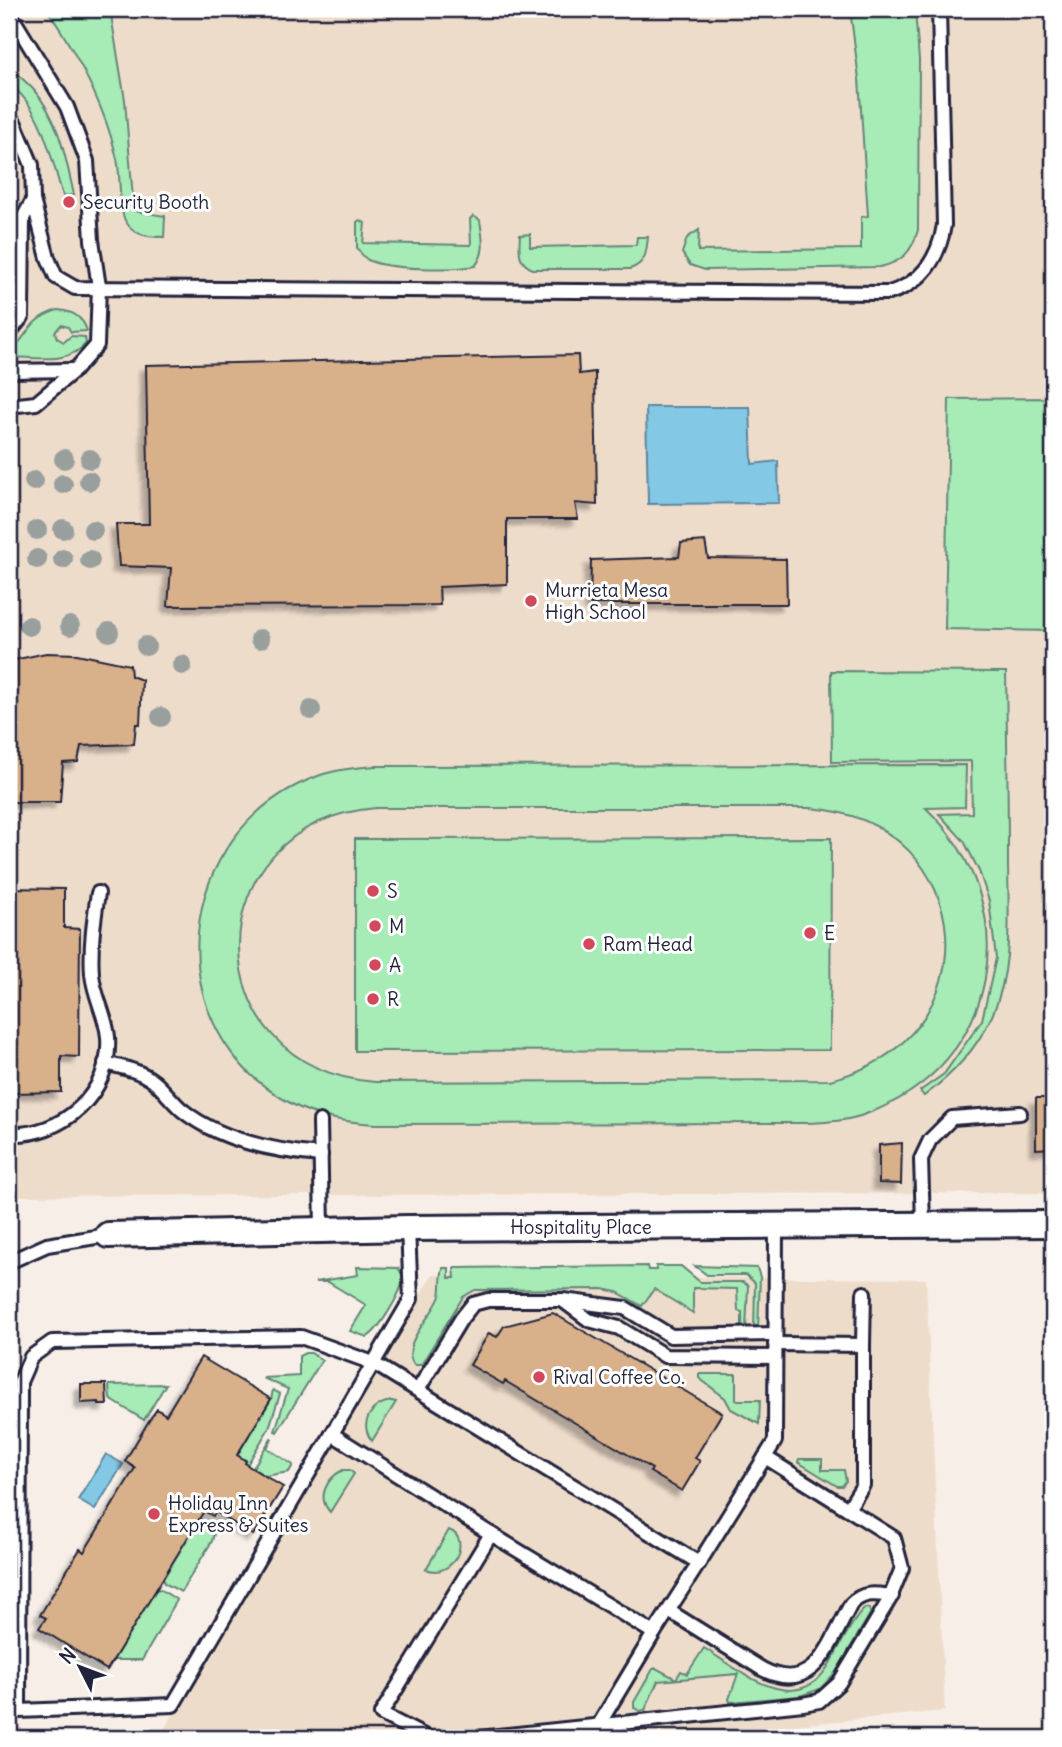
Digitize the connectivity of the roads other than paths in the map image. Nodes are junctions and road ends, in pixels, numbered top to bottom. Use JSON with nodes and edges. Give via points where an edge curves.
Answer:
{"nodes":[{"id":1,"x":939,"y":9,"type":"edge"},
{"id":2,"x":9,"y":12,"type":"edge"},
{"id":3,"x":9,"y":116,"type":"edge"},
{"id":4,"x":33,"y":200,"type":"junction"},
{"id":5,"x":99,"y":287,"type":"junction"},
{"id":6,"x":9,"y":333,"type":"edge"},
{"id":7,"x":75,"y":370,"type":"junction"},
{"id":8,"x":9,"y":371,"type":"edge"},
{"id":9,"x":9,"y":406,"type":"edge"},
{"id":10,"x":98,"y":893,"type":"dead end"},
{"id":11,"x":105,"y":1063,"type":"junction"},
{"id":12,"x":1020,"y":1113,"type":"dead end"},
{"id":13,"x":320,"y":1121,"type":"dead end"},
{"id":14,"x":9,"y":1134,"type":"edge"},
{"id":15,"x":321,"y":1156,"type":"junction"},
{"id":16,"x":923,"y":1224,"type":"junction"},
{"id":17,"x":1053,"y":1224,"type":"edge"},
{"id":18,"x":776,"y":1226,"type":"junction"},
{"id":19,"x":408,"y":1228,"type":"junction"},
{"id":20,"x":322,"y":1230,"type":"junction"},
{"id":21,"x":108,"y":1235,"type":"joint"},
{"id":22,"x":9,"y":1262,"type":"edge"},
{"id":23,"x":864,"y":1293,"type":"dead end"},
{"id":24,"x":562,"y":1300,"type":"junction"},
{"id":25,"x":775,"y":1345,"type":"junction"},
{"id":26,"x":863,"y":1345,"type":"junction"},
{"id":27,"x":373,"y":1363,"type":"junction"},
{"id":28,"x":418,"y":1390,"type":"junction"},
{"id":29,"x":332,"y":1434,"type":"junction"},
{"id":30,"x":765,"y":1457,"type":"junction"},
{"id":31,"x":848,"y":1509,"type":"junction"},
{"id":32,"x":491,"y":1534,"type":"junction"},
{"id":33,"x":699,"y":1563,"type":"junction"},
{"id":34,"x":892,"y":1596,"type":"junction"},
{"id":35,"x":669,"y":1611,"type":"junction"},
{"id":36,"x":654,"y":1633,"type":"junction"},
{"id":37,"x":598,"y":1726,"type":"junction"},
{"id":38,"x":428,"y":1738,"type":"edge"},
{"id":39,"x":479,"y":1738,"type":"edge"}],
"edges":[{"from":1,"to":5,"type":"lane","via":[[944,225],[930,264],[902,289],[876,293]]},
{"from":2,"to":5,"type":"lane","via":[[67,107],[87,161]]},
{"from":3,"to":4,"type":"lane","via":[[32,165]]},
{"from":4,"to":5,"type":"lane","via":[[56,277],[75,288]]},
{"from":4,"to":6,"type":"lane","via":[[23,218],[22,317]]},
{"from":5,"to":7,"type":"lane","via":[[97,345]]},
{"from":7,"to":8,"type":"lane"},
{"from":7,"to":9,"type":"lane","via":[[37,403]]},
{"from":10,"to":11,"type":"lane","via":[[92,972],[108,1037]]},
{"from":11,"to":14,"type":"lane","via":[[81,1108],[42,1131]]},
{"from":11,"to":15,"type":"lane","via":[[136,1070],[157,1083],[183,1110],[237,1138],[290,1153]]},
{"from":12,"to":16,"type":"lane","via":[[952,1118],[930,1140],[921,1158]]},
{"from":13,"to":15,"type":"lane"},
{"from":15,"to":20,"type":"lane"},
{"from":16,"to":17,"type":"street","name":"Hospitality Place"},
{"from":16,"to":18,"type":"street","name":"Hospitality Place"},
{"from":18,"to":19,"type":"street","name":"Hospitality Place"},
{"from":18,"to":25,"type":"lane"},
{"from":19,"to":20,"type":"street","name":"Hospitality Place"},
{"from":19,"to":27,"type":"lane","via":[[411,1299]]},
{"from":20,"to":21,"type":"street","name":"Hospitality Place"},
{"from":21,"to":22,"type":"lane","via":[[47,1245]]},
{"from":23,"to":26,"type":"lane"},
{"from":24,"to":25,"type":"lane","via":[[625,1308],[671,1336]]},
{"from":24,"to":25,"type":"lane","via":[[589,1320],[619,1328],[665,1356]]},
{"from":24,"to":28,"type":"lane","via":[[473,1304]]},
{"from":25,"to":26,"type":"lane"},
{"from":25,"to":30,"type":"lane","via":[[775,1441]]},
{"from":26,"to":31,"type":"lane","via":[[863,1485]]},
{"from":27,"to":28,"type":"lane"},
{"from":27,"to":29,"type":"lane"},
{"from":27,"to":29,"type":"lane","via":[[301,1336],[52,1342],[31,1357],[20,1382],[19,1711],[173,1705]]},
{"from":28,"to":33,"type":"lane"},
{"from":29,"to":32,"type":"lane"},
{"from":30,"to":31,"type":"lane"},
{"from":30,"to":33,"type":"lane"},
{"from":31,"to":34,"type":"lane","via":[[894,1538],[902,1568]]},
{"from":32,"to":36,"type":"lane"},
{"from":32,"to":38,"type":"lane","via":[[381,1714]]},
{"from":33,"to":35,"type":"lane"},
{"from":34,"to":35,"type":"lane","via":[[869,1593],[858,1597],[813,1668],[803,1676],[788,1678],[762,1669]]},
{"from":34,"to":37,"type":"lane","via":[[839,1683],[819,1701]]},
{"from":35,"to":36,"type":"lane"},
{"from":36,"to":37,"type":"lane"},
{"from":37,"to":39,"type":"lane"}]}
